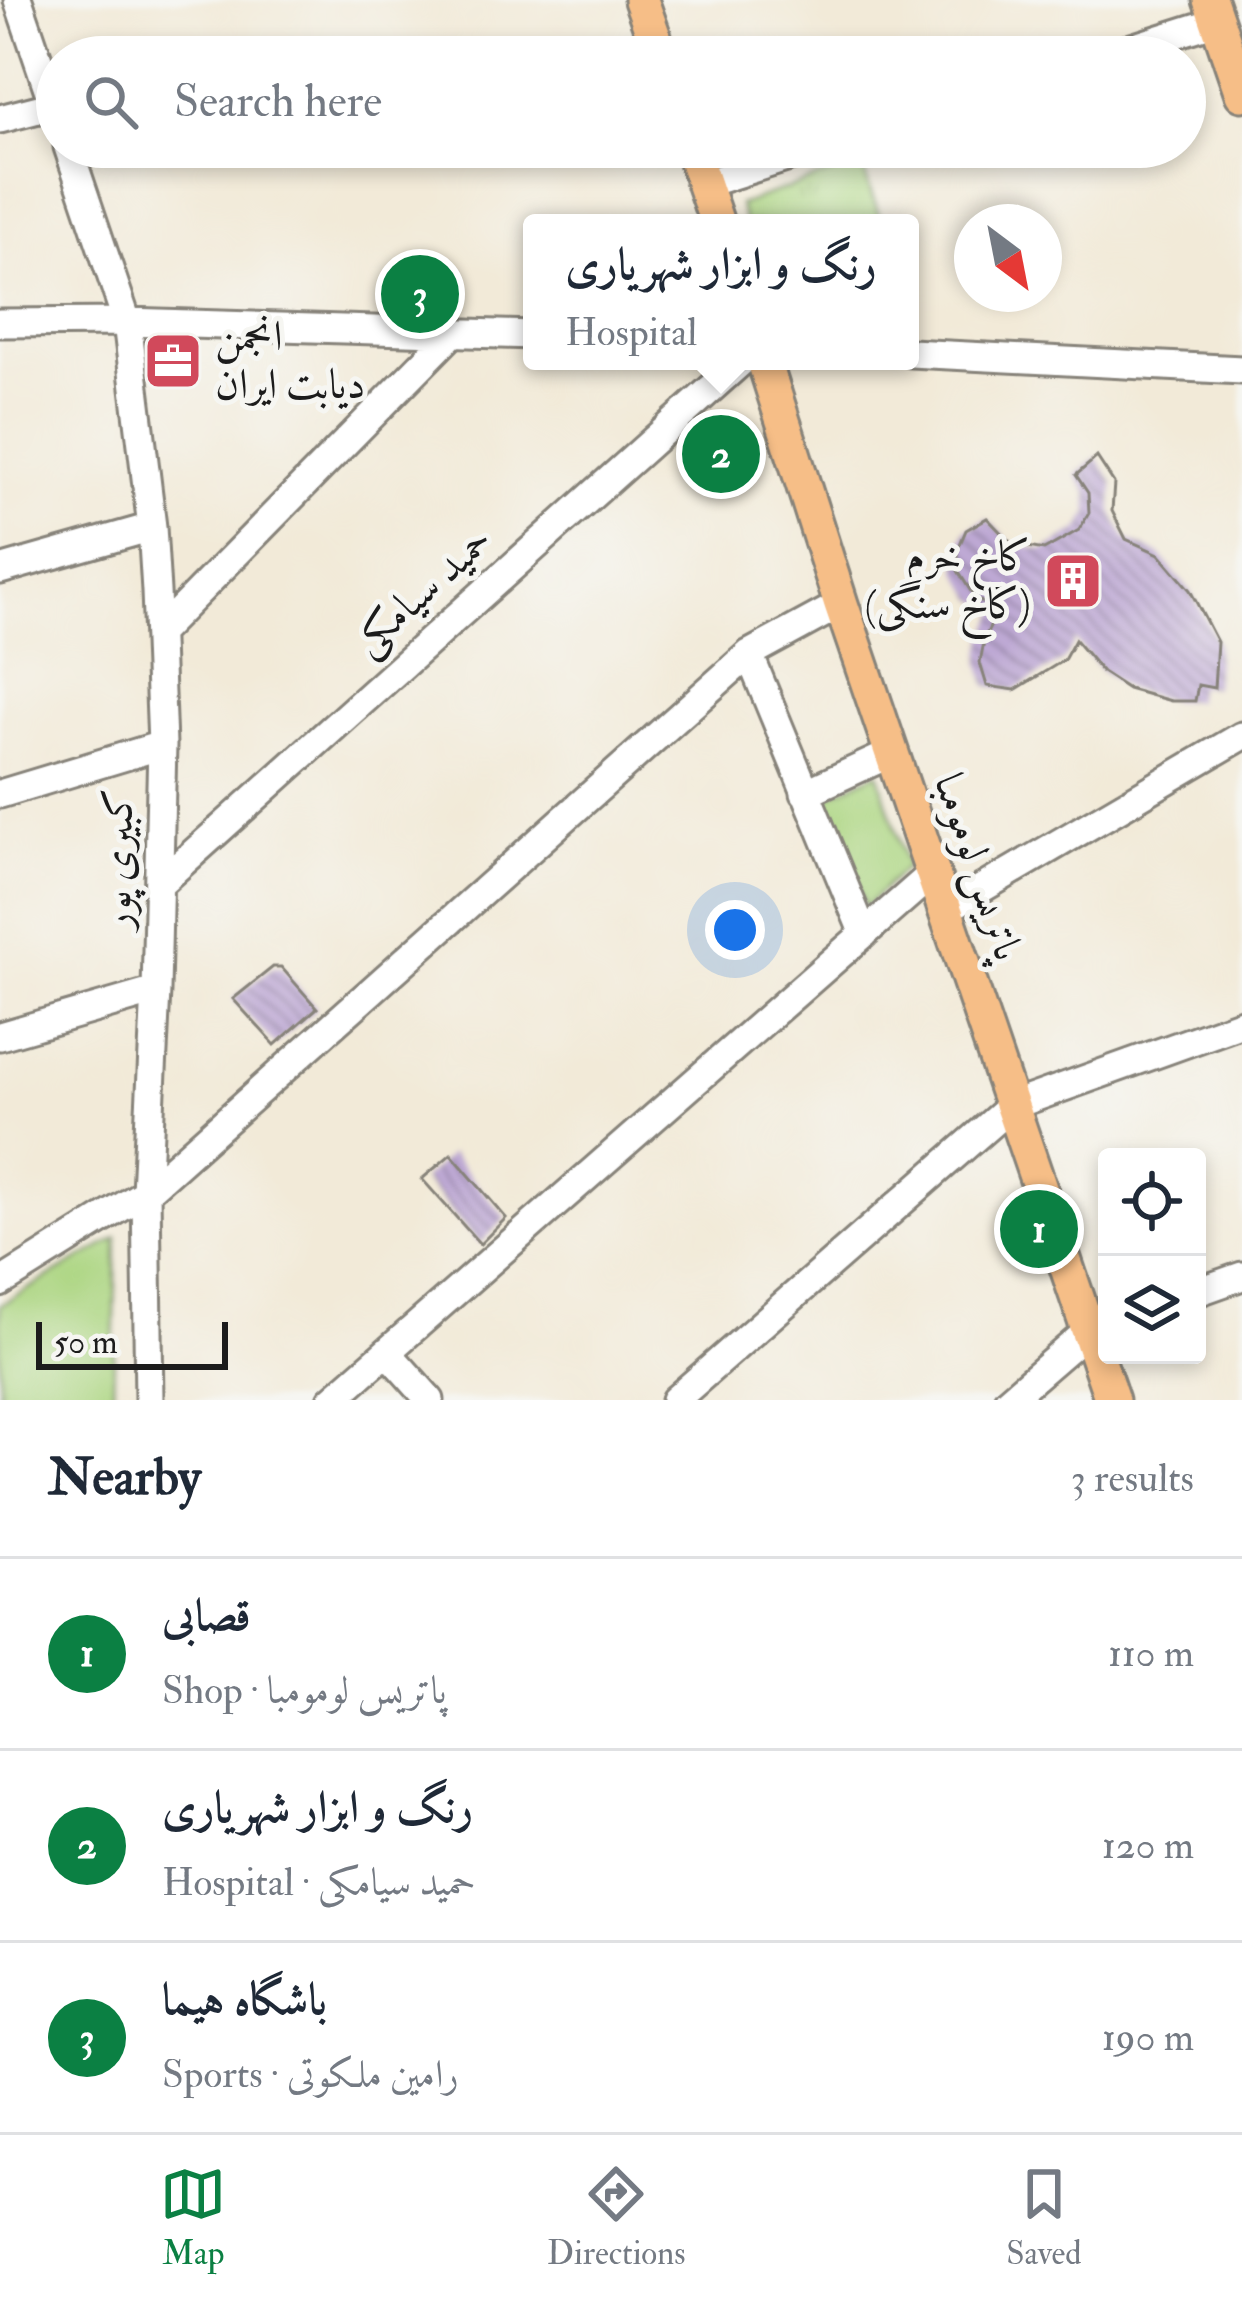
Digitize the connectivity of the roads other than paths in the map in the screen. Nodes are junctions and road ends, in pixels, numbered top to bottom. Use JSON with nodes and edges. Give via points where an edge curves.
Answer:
{"nodes":[{"id":1,"x":18,"y":0,"type":"edge"},
{"id":2,"x":641,"y":0,"type":"edge"},
{"id":3,"x":1213,"y":10,"type":"edge"},
{"id":4,"x":654,"y":36,"type":"edge"},
{"id":5,"x":1152,"y":36,"type":"edge"},
{"id":6,"x":36,"y":54,"type":"edge"},
{"id":7,"x":1242,"y":94,"type":"edge"},
{"id":8,"x":36,"y":113,"type":"edge"},
{"id":9,"x":0,"y":119,"type":"edge"},
{"id":10,"x":75,"y":168,"type":"edge"},
{"id":11,"x":698,"y":168,"type":"edge"},
{"id":12,"x":755,"y":168,"type":"edge"},
{"id":13,"x":704,"y":184,"type":"junction"},
{"id":14,"x":714,"y":214,"type":"edge"},
{"id":15,"x":0,"y":322,"type":"edge"},
{"id":16,"x":127,"y":322,"type":"junction"},
{"id":17,"x":455,"y":331,"type":"junction"},
{"id":18,"x":523,"y":334,"type":"edge"},
{"id":19,"x":919,"y":353,"type":"edge"},
{"id":20,"x":732,"y":370,"type":"edge"},
{"id":21,"x":767,"y":370,"type":"edge"},
{"id":22,"x":1242,"y":370,"type":"edge"},
{"id":23,"x":152,"y":527,"type":"junction"},
{"id":24,"x":0,"y":570,"type":"edge"},
{"id":25,"x":841,"y":604,"type":"junction"},
{"id":26,"x":159,"y":632,"type":"junction"},
{"id":27,"x":749,"y":654,"type":"junction"},
{"id":28,"x":1242,"y":736,"type":"edge"},
{"id":29,"x":163,"y":745,"type":"junction"},
{"id":30,"x":892,"y":753,"type":"junction"},
{"id":31,"x":805,"y":793,"type":"junction"},
{"id":32,"x":0,"y":794,"type":"edge"},
{"id":33,"x":932,"y":874,"type":"junction"},
{"id":34,"x":160,"y":883,"type":"junction"},
{"id":35,"x":945,"y":910,"type":"junction"},
{"id":36,"x":864,"y":934,"type":"junction"},
{"id":37,"x":156,"y":992,"type":"junction"},
{"id":38,"x":1242,"y":1023,"type":"edge"},
{"id":39,"x":0,"y":1036,"type":"edge"},
{"id":40,"x":1012,"y":1106,"type":"junction"},
{"id":41,"x":146,"y":1192,"type":"junction"},
{"id":42,"x":1242,"y":1276,"type":"edge"},
{"id":43,"x":0,"y":1283,"type":"edge"},
{"id":44,"x":1206,"y":1289,"type":"edge"},
{"id":45,"x":1097,"y":1327,"type":"edge"},
{"id":46,"x":387,"y":1352,"type":"junction"},
{"id":47,"x":692,"y":1395,"type":"edge"},
{"id":48,"x":148,"y":1400,"type":"edge"},
{"id":49,"x":332,"y":1400,"type":"edge"},
{"id":50,"x":430,"y":1400,"type":"edge"},
{"id":51,"x":1008,"y":1400,"type":"edge"},
{"id":52,"x":1112,"y":1400,"type":"edge"}],
"edges":[{"from":1,"to":6,"type":"street"},
{"from":2,"to":4,"type":"main road"},
{"from":3,"to":5,"type":"street"},
{"from":3,"to":7,"type":"main road"},
{"from":8,"to":9,"type":"street"},
{"from":10,"to":16,"type":"street","name":"کبیری پور"},
{"from":11,"to":13,"type":"main road"},
{"from":12,"to":13,"type":"street"},
{"from":13,"to":14,"type":"main road"},
{"from":15,"to":16,"type":"street"},
{"from":16,"to":17,"type":"street"},
{"from":16,"to":23,"type":"street","name":"کبیری پور"},
{"from":17,"to":18,"type":"street"},
{"from":17,"to":26,"type":"street"},
{"from":19,"to":22,"type":"street"},
{"from":20,"to":34,"type":"street","name":"حمید سیامکی"},
{"from":21,"to":25,"type":"main road","name":"پاتریس لومومبا"},
{"from":23,"to":24,"type":"street"},
{"from":23,"to":26,"type":"street","name":"کبیری پور"},
{"from":25,"to":27,"type":"street"},
{"from":25,"to":30,"type":"main road","name":"پاتریس لومومبا"},
{"from":26,"to":29,"type":"street","name":"کبیری پور"},
{"from":27,"to":31,"type":"street"},
{"from":27,"to":41,"type":"street"},
{"from":28,"to":35,"type":"street"},
{"from":29,"to":32,"type":"street"},
{"from":29,"to":34,"type":"street","name":"کبیری پور"},
{"from":30,"to":31,"type":"street"},
{"from":30,"to":33,"type":"main road","name":"پاتریس لومومبا"},
{"from":31,"to":36,"type":"street"},
{"from":33,"to":35,"type":"main road","name":"پاتریس لومومبا"},
{"from":33,"to":36,"type":"street"},
{"from":34,"to":37,"type":"street","name":"کبیری پور"},
{"from":35,"to":40,"type":"main road","name":"پاتریس لومومبا"},
{"from":36,"to":46,"type":"street"},
{"from":37,"to":39,"type":"street"},
{"from":37,"to":41,"type":"street","name":"کبیری پور"},
{"from":38,"to":40,"type":"street"},
{"from":40,"to":45,"type":"main road","name":"پاتریس لومومبا"},
{"from":40,"to":47,"type":"street"},
{"from":41,"to":43,"type":"street"},
{"from":41,"to":48,"type":"street","name":"کبیری پور"},
{"from":42,"to":44,"type":"street"},
{"from":45,"to":51,"type":"street"},
{"from":45,"to":52,"type":"main road","name":"پاتریس لومومبا"},
{"from":46,"to":49,"type":"street"},
{"from":46,"to":50,"type":"street"}]}
